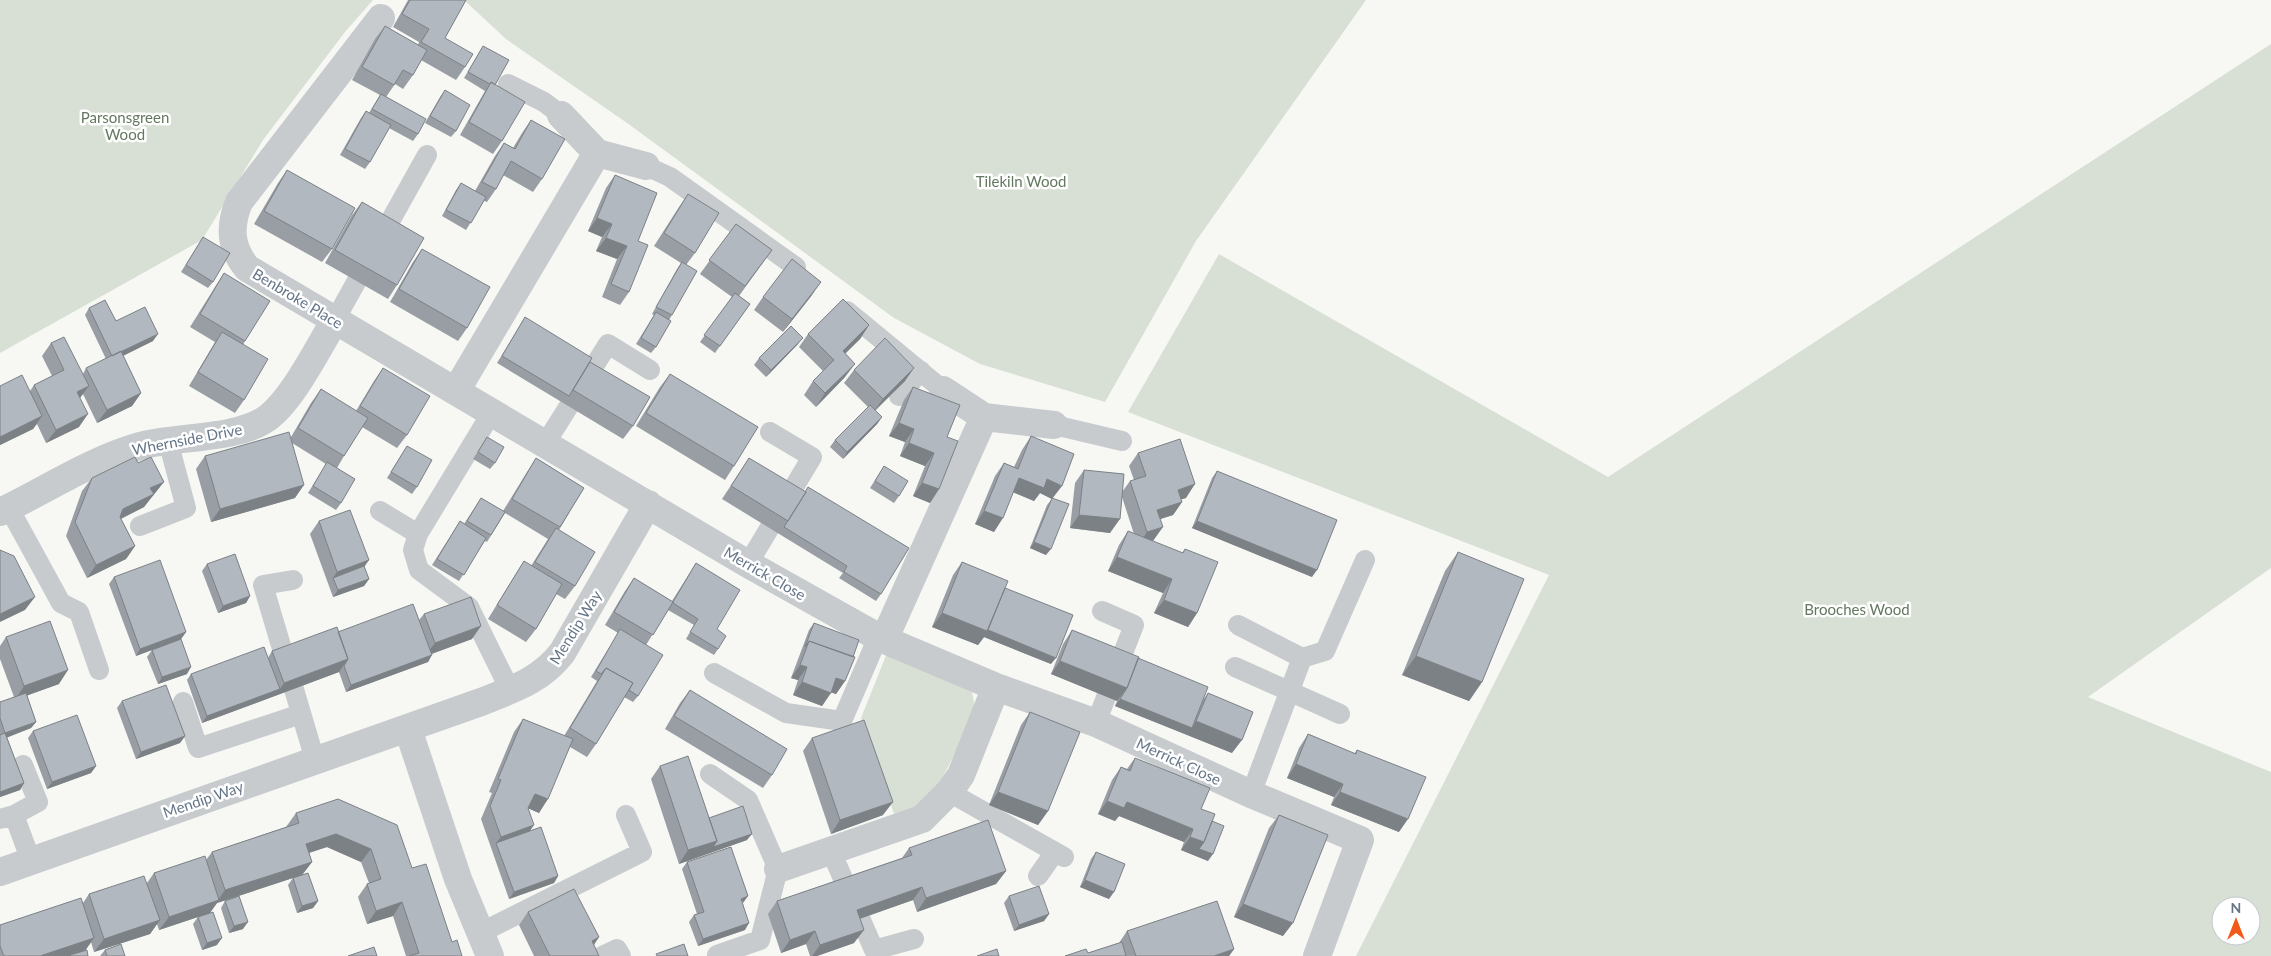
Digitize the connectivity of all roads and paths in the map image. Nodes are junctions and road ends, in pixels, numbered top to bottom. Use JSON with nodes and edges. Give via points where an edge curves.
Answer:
{"nodes":[{"id":1,"x":381,"y":18,"type":"dead end"},
{"id":2,"x":508,"y":84,"type":"dead end"},
{"id":3,"x":562,"y":115,"type":"joint"},
{"id":4,"x":598,"y":153,"type":"junction"},
{"id":5,"x":427,"y":155,"type":"dead end"},
{"id":6,"x":646,"y":166,"type":"joint"},
{"id":7,"x":796,"y":267,"type":"edge"},
{"id":8,"x":841,"y":306,"type":"edge"},
{"id":9,"x":335,"y":320,"type":"junction"},
{"id":10,"x":650,"y":370,"type":"dead end"},
{"id":11,"x":921,"y":372,"type":"junction"},
{"id":12,"x":943,"y":390,"type":"joint"},
{"id":13,"x":456,"y":391,"type":"junction"},
{"id":14,"x":899,"y":396,"type":"edge"},
{"id":15,"x":492,"y":412,"type":"junction"},
{"id":16,"x":984,"y":417,"type":"junction"},
{"id":17,"x":1054,"y":425,"type":"joint"},
{"id":18,"x":770,"y":432,"type":"dead end"},
{"id":19,"x":168,"y":441,"type":"junction"},
{"id":20,"x":1122,"y":441,"type":"dead end"},
{"id":21,"x":545,"y":444,"type":"junction"},
{"id":22,"x":648,"y":504,"type":"junction"},
{"id":23,"x":5,"y":510,"type":"edge"},
{"id":24,"x":380,"y":511,"type":"dead end"},
{"id":25,"x":140,"y":526,"type":"dead end"},
{"id":26,"x":418,"y":534,"type":"junction"},
{"id":27,"x":1365,"y":560,"type":"dead end"},
{"id":28,"x":748,"y":564,"type":"junction"},
{"id":29,"x":293,"y":580,"type":"dead end"},
{"id":30,"x":1102,"y":611,"type":"dead end"},
{"id":31,"x":1238,"y":625,"type":"dead end"},
{"id":32,"x":881,"y":638,"type":"junction"},
{"id":33,"x":1302,"y":658,"type":"junction"},
{"id":34,"x":1235,"y":667,"type":"dead end"},
{"id":35,"x":99,"y":670,"type":"dead end"},
{"id":36,"x":714,"y":674,"type":"dead end"},
{"id":37,"x":996,"y":686,"type":"junction"},
{"id":38,"x":510,"y":690,"type":"junction"},
{"id":39,"x":1290,"y":691,"type":"junction"},
{"id":40,"x":183,"y":702,"type":"dead end"},
{"id":41,"x":301,"y":714,"type":"junction"},
{"id":42,"x":1340,"y":714,"type":"dead end"},
{"id":43,"x":1096,"y":723,"type":"junction"},
{"id":44,"x":408,"y":729,"type":"junction"},
{"id":45,"x":315,"y":760,"type":"junction"},
{"id":46,"x":23,"y":764,"type":"dead end"},
{"id":47,"x":710,"y":774,"type":"dead end"},
{"id":48,"x":949,"y":792,"type":"junction"},
{"id":49,"x":1251,"y":794,"type":"junction"},
{"id":50,"x":626,"y":816,"type":"dead end"},
{"id":51,"x":7,"y":817,"type":"edge"},
{"id":52,"x":831,"y":850,"type":"junction"},
{"id":53,"x":31,"y":861,"type":"junction"},
{"id":54,"x":778,"y":869,"type":"junction"},
{"id":55,"x":0,"y":872,"type":"edge"},
{"id":56,"x":1038,"y":876,"type":"dead end"},
{"id":57,"x":914,"y":939,"type":"dead end"},
{"id":58,"x":485,"y":945,"type":"edge"},
{"id":59,"x":717,"y":955,"type":"edge"},
{"id":60,"x":602,"y":956,"type":"edge"},
{"id":61,"x":621,"y":956,"type":"edge"},
{"id":62,"x":1317,"y":956,"type":"edge"}],
"edges":[{"from":1,"to":9,"type":"street","name":"Benbroke Place","via":[[239,202],[233,218],[234,247],[248,268]]},
{"from":2,"to":3,"type":"lane"},
{"from":3,"to":4,"type":"street"},
{"from":4,"to":6,"type":"street"},
{"from":4,"to":13,"type":"street"},
{"from":5,"to":9,"type":"lane"},
{"from":6,"to":7,"type":"lane","via":[[670,178]]},
{"from":8,"to":11,"type":"lane"},
{"from":9,"to":13,"type":"street","name":"Benbroke Place"},
{"from":9,"to":19,"type":"street","name":"Whernside Drive","via":[[298,382],[266,419],[236,430]]},
{"from":10,"to":21,"type":"lane","via":[[608,344]]},
{"from":11,"to":12,"type":"lane"},
{"from":11,"to":14,"type":"lane"},
{"from":12,"to":16,"type":"street"},
{"from":13,"to":15,"type":"street","name":"Benbroke Place"},
{"from":15,"to":21,"type":"street","name":"Benbroke Place"},
{"from":15,"to":26,"type":"lane"},
{"from":16,"to":17,"type":"street"},
{"from":16,"to":32,"type":"street"},
{"from":17,"to":20,"type":"lane"},
{"from":18,"to":28,"type":"lane","via":[[812,457]]},
{"from":19,"to":23,"type":"street","name":"Whernside Drive","via":[[117,454]]},
{"from":19,"to":25,"type":"lane","via":[[186,508]]},
{"from":21,"to":22,"type":"street","name":"Benbroke Place"},
{"from":22,"to":28,"type":"street","name":"Merrick Close"},
{"from":22,"to":38,"type":"street","name":"Mendip Way","via":[[562,653],[537,678]]},
{"from":23,"to":35,"type":"lane","via":[[61,603],[79,612]]},
{"from":24,"to":26,"type":"lane"},
{"from":26,"to":38,"type":"lane","via":[[412,550],[419,570],[469,607]]},
{"from":27,"to":33,"type":"lane","via":[[1325,651]]},
{"from":28,"to":32,"type":"street","name":"Merrick Close"},
{"from":29,"to":41,"type":"lane","via":[[262,585]]},
{"from":30,"to":43,"type":"lane","via":[[1134,625]]},
{"from":31,"to":33,"type":"lane"},
{"from":32,"to":36,"type":"lane","via":[[842,721],[786,713]]},
{"from":32,"to":37,"type":"street","name":"Merrick Close"},
{"from":33,"to":39,"type":"lane"},
{"from":34,"to":39,"type":"lane"},
{"from":37,"to":43,"type":"street","name":"Merrick Close"},
{"from":37,"to":48,"type":"street","via":[[961,775]]},
{"from":38,"to":44,"type":"street","name":"Mendip Way"},
{"from":39,"to":42,"type":"lane"},
{"from":39,"to":49,"type":"lane"},
{"from":40,"to":41,"type":"lane","via":[[198,748]]},
{"from":41,"to":45,"type":"lane"},
{"from":43,"to":49,"type":"street","name":"Merrick Close"},
{"from":44,"to":45,"type":"street","name":"Mendip Way"},
{"from":44,"to":58,"type":"street","via":[[455,870]]},
{"from":45,"to":53,"type":"street","name":"Mendip Way"},
{"from":46,"to":51,"type":"lane","via":[[38,802]]},
{"from":47,"to":54,"type":"lane","via":[[748,800]]},
{"from":48,"to":52,"type":"street","via":[[922,819]]},
{"from":48,"to":56,"type":"lane","via":[[1060,855]]},
{"from":49,"to":62,"type":"street","name":"Merrick Close","via":[[1360,840]]},
{"from":50,"to":58,"type":"lane","via":[[642,852]]},
{"from":51,"to":53,"type":"lane"},
{"from":52,"to":54,"type":"street"},
{"from":52,"to":57,"type":"lane","via":[[874,950]]},
{"from":53,"to":55,"type":"street","name":"Mendip Way"},
{"from":54,"to":59,"type":"lane","via":[[760,940]]},
{"from":60,"to":61,"type":"lane","via":[[617,949]]}]}
